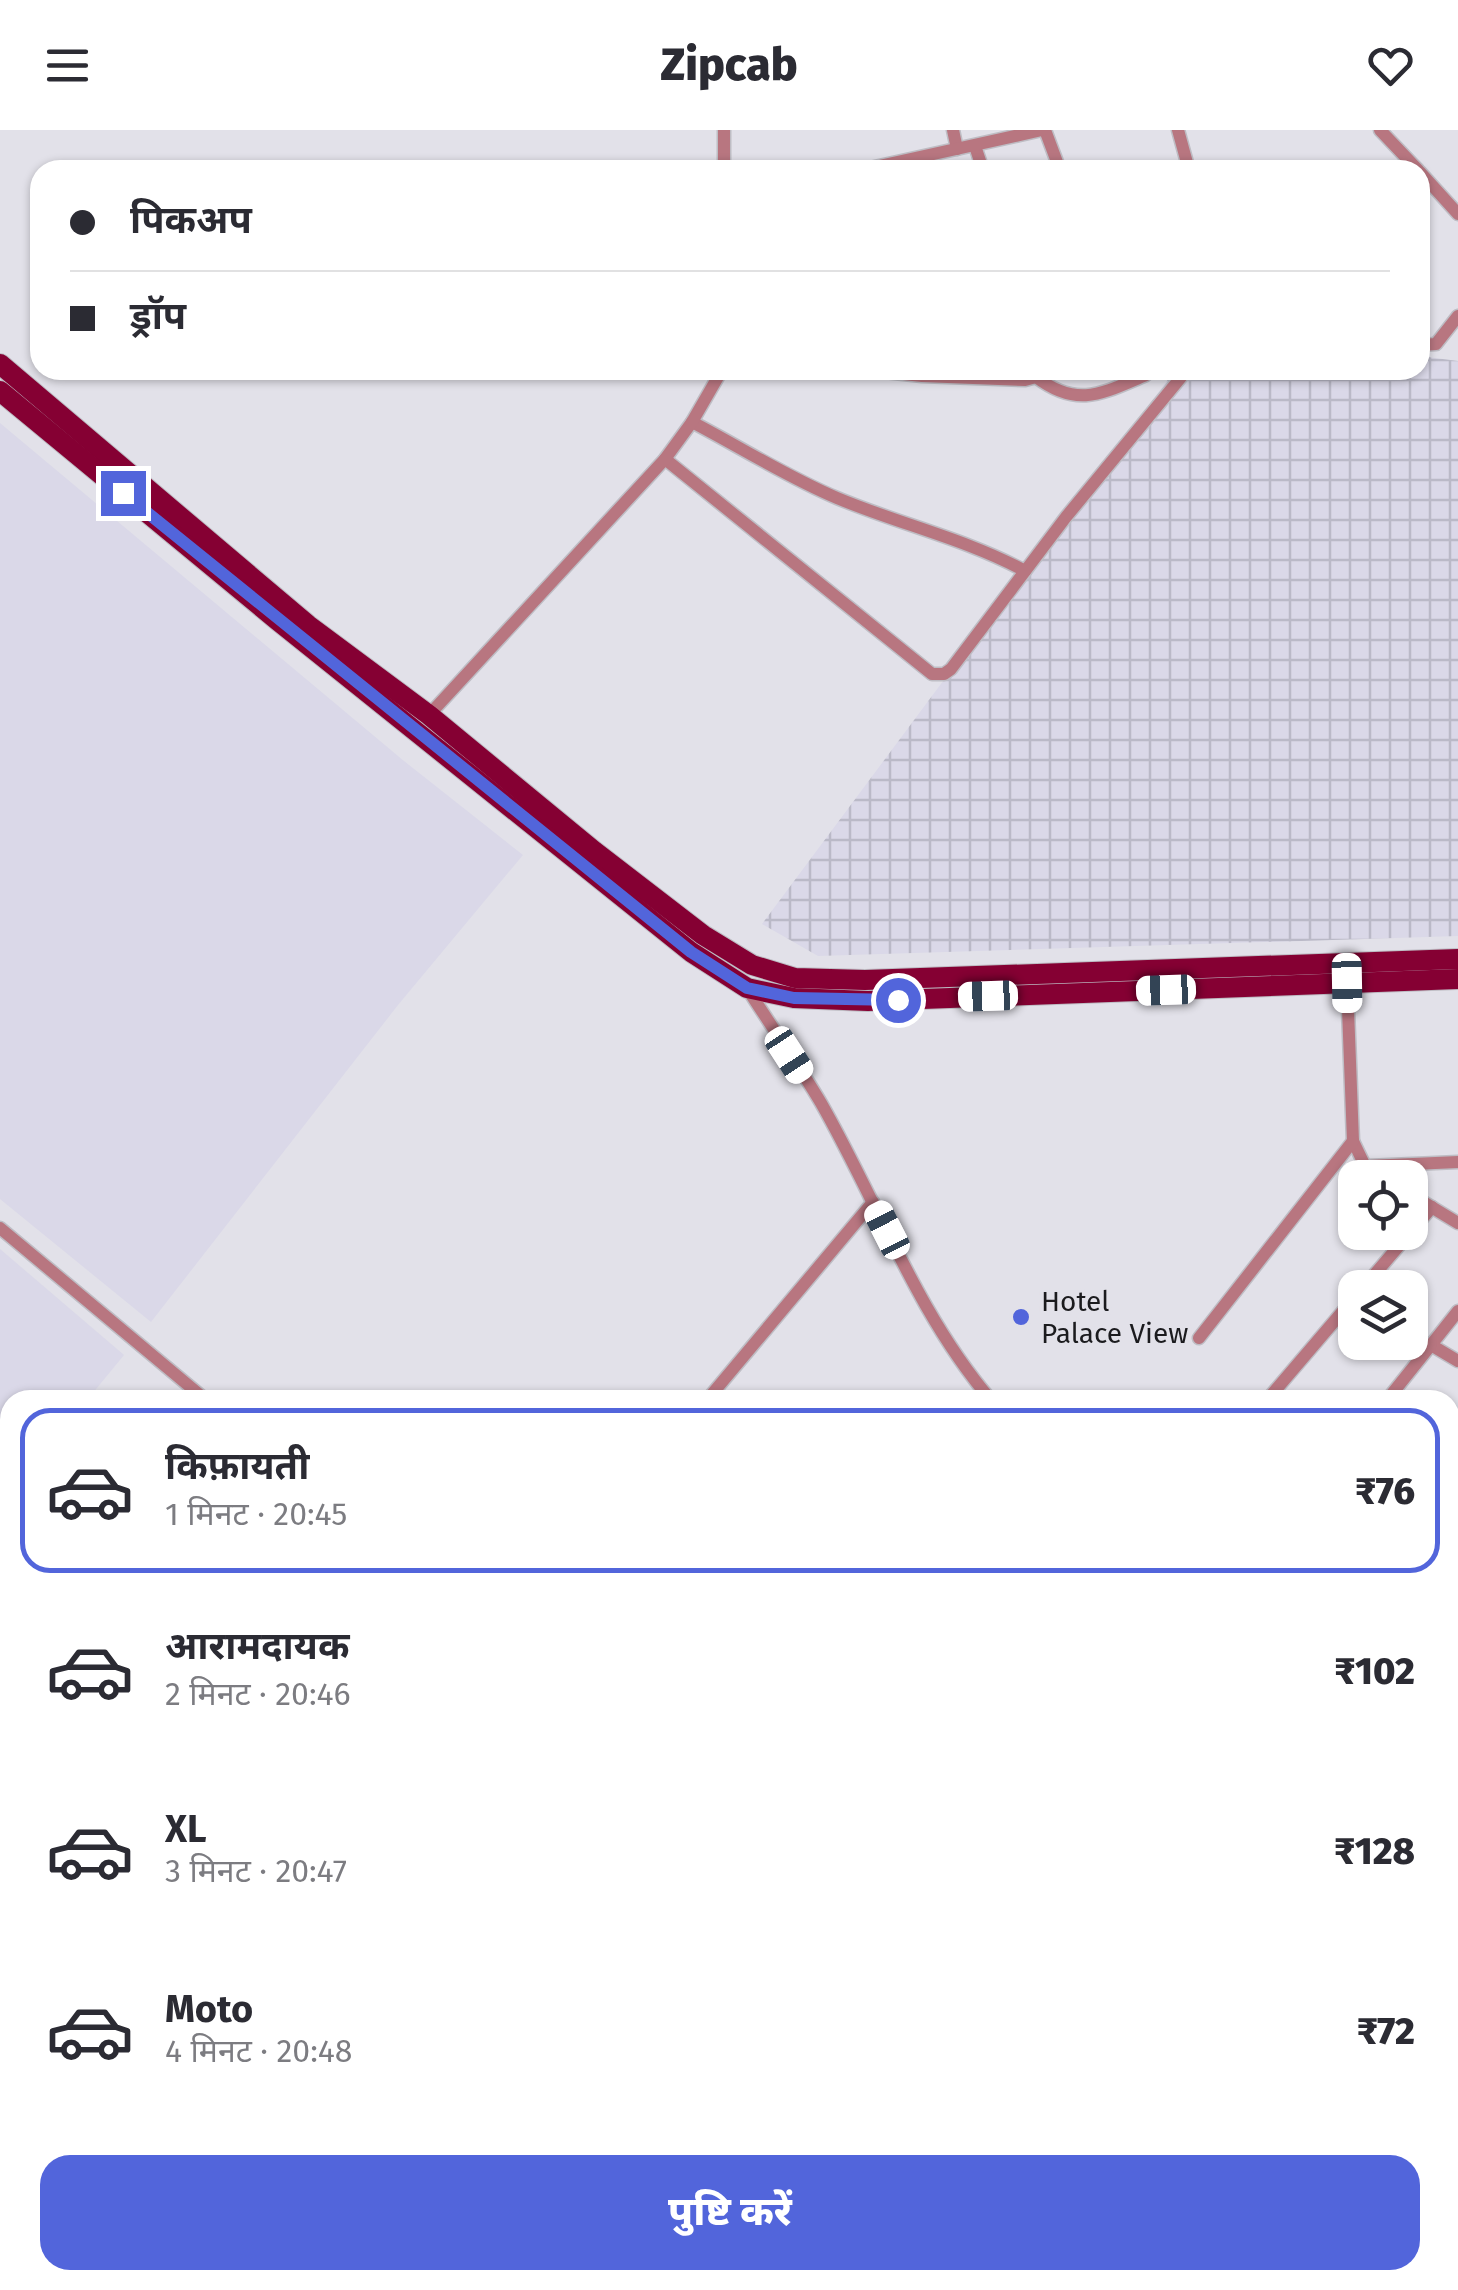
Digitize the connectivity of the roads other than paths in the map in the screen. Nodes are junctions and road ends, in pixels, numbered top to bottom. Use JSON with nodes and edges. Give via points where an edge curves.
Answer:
{"nodes":[{"id":1,"x":724,"y":130,"type":"edge"},
{"id":2,"x":953,"y":130,"type":"edge"},
{"id":3,"x":1044,"y":130,"type":"edge"},
{"id":4,"x":1178,"y":130,"type":"edge"},
{"id":5,"x":1380,"y":130,"type":"edge"},
{"id":6,"x":975,"y":146,"type":"junction"},
{"id":7,"x":957,"y":149,"type":"junction"},
{"id":8,"x":724,"y":160,"type":"edge"},
{"id":9,"x":907,"y":160,"type":"edge"},
{"id":10,"x":979,"y":160,"type":"edge"},
{"id":11,"x":1056,"y":160,"type":"edge"},
{"id":12,"x":1186,"y":160,"type":"edge"},
{"id":13,"x":1406,"y":160,"type":"edge"},
{"id":14,"x":1430,"y":185,"type":"edge"},
{"id":15,"x":1458,"y":214,"type":"edge"},
{"id":16,"x":1458,"y":316,"type":"edge"},
{"id":17,"x":1430,"y":345,"type":"edge"},
{"id":18,"x":0,"y":364,"type":"edge"},
{"id":19,"x":716,"y":380,"type":"edge"},
{"id":20,"x":1046,"y":380,"type":"edge"},
{"id":21,"x":1125,"y":380,"type":"edge"},
{"id":22,"x":1152,"y":380,"type":"edge"},
{"id":23,"x":1179,"y":380,"type":"edge"},
{"id":24,"x":0,"y":391,"type":"edge"},
{"id":25,"x":1166,"y":395,"type":"junction"},
{"id":26,"x":692,"y":422,"type":"junction"},
{"id":27,"x":665,"y":458,"type":"junction"},
{"id":28,"x":1026,"y":571,"type":"junction"},
{"id":29,"x":430,"y":715,"type":"junction"},
{"id":30,"x":1458,"y":959,"type":"edge"},
{"id":31,"x":1458,"y":979,"type":"edge"},
{"id":32,"x":1347,"y":983,"type":"junction"},
{"id":33,"x":747,"y":988,"type":"junction"},
{"id":34,"x":1353,"y":1141,"type":"junction"},
{"id":35,"x":1363,"y":1160,"type":"edge"},
{"id":36,"x":1458,"y":1162,"type":"edge"},
{"id":37,"x":1428,"y":1163,"type":"edge"},
{"id":38,"x":873,"y":1202,"type":"junction"},
{"id":39,"x":1428,"y":1205,"type":"edge"},
{"id":40,"x":1432,"y":1207,"type":"junction"},
{"id":41,"x":1458,"y":1223,"type":"edge"},
{"id":42,"x":0,"y":1228,"type":"edge"},
{"id":43,"x":1378,"y":1270,"type":"edge"},
{"id":44,"x":1458,"y":1311,"type":"edge"},
{"id":45,"x":1338,"y":1317,"type":"edge"},
{"id":46,"x":1200,"y":1338,"type":"dead end"},
{"id":47,"x":1431,"y":1345,"type":"junction"},
{"id":48,"x":1458,"y":1361,"type":"edge"},
{"id":49,"x":194,"y":1390,"type":"edge"},
{"id":50,"x":715,"y":1390,"type":"edge"},
{"id":51,"x":983,"y":1390,"type":"edge"},
{"id":52,"x":1276,"y":1390,"type":"edge"},
{"id":53,"x":1395,"y":1390,"type":"edge"}],
"edges":[{"from":1,"to":8,"type":"street"},
{"from":2,"to":7,"type":"street"},
{"from":3,"to":6,"type":"street"},
{"from":3,"to":11,"type":"street"},
{"from":4,"to":12,"type":"street"},
{"from":5,"to":13,"type":"street"},
{"from":6,"to":7,"type":"street"},
{"from":6,"to":10,"type":"street"},
{"from":7,"to":9,"type":"street"},
{"from":14,"to":15,"type":"street"},
{"from":16,"to":17,"type":"street"},
{"from":18,"to":29,"type":"main road","via":[[308,624]]},
{"from":19,"to":26,"type":"street"},
{"from":20,"to":21,"type":"street","via":[[1062,392],[1087,396]]},
{"from":22,"to":25,"type":"street"},
{"from":23,"to":25,"type":"street"},
{"from":24,"to":33,"type":"main road","via":[[691,952]]},
{"from":25,"to":28,"type":"street"},
{"from":26,"to":27,"type":"street"},
{"from":26,"to":28,"type":"street","via":[[834,497],[989,551]]},
{"from":27,"to":28,"type":"street","via":[[932,674],[950,669]]},
{"from":27,"to":29,"type":"street"},
{"from":29,"to":30,"type":"main road","via":[[703,934],[752,965],[795,978]]},
{"from":31,"to":32,"type":"main road"},
{"from":32,"to":33,"type":"main road","via":[[868,1001]]},
{"from":32,"to":34,"type":"street"},
{"from":33,"to":38,"type":"street","via":[[821,1103]]},
{"from":34,"to":35,"type":"street"},
{"from":34,"to":46,"type":"street"},
{"from":36,"to":37,"type":"street"},
{"from":38,"to":50,"type":"street"},
{"from":38,"to":51,"type":"street"},
{"from":39,"to":40,"type":"street"},
{"from":40,"to":41,"type":"street"},
{"from":40,"to":43,"type":"street"},
{"from":42,"to":49,"type":"street"},
{"from":44,"to":47,"type":"street"},
{"from":45,"to":52,"type":"street"},
{"from":47,"to":48,"type":"street"},
{"from":47,"to":53,"type":"street"}]}
